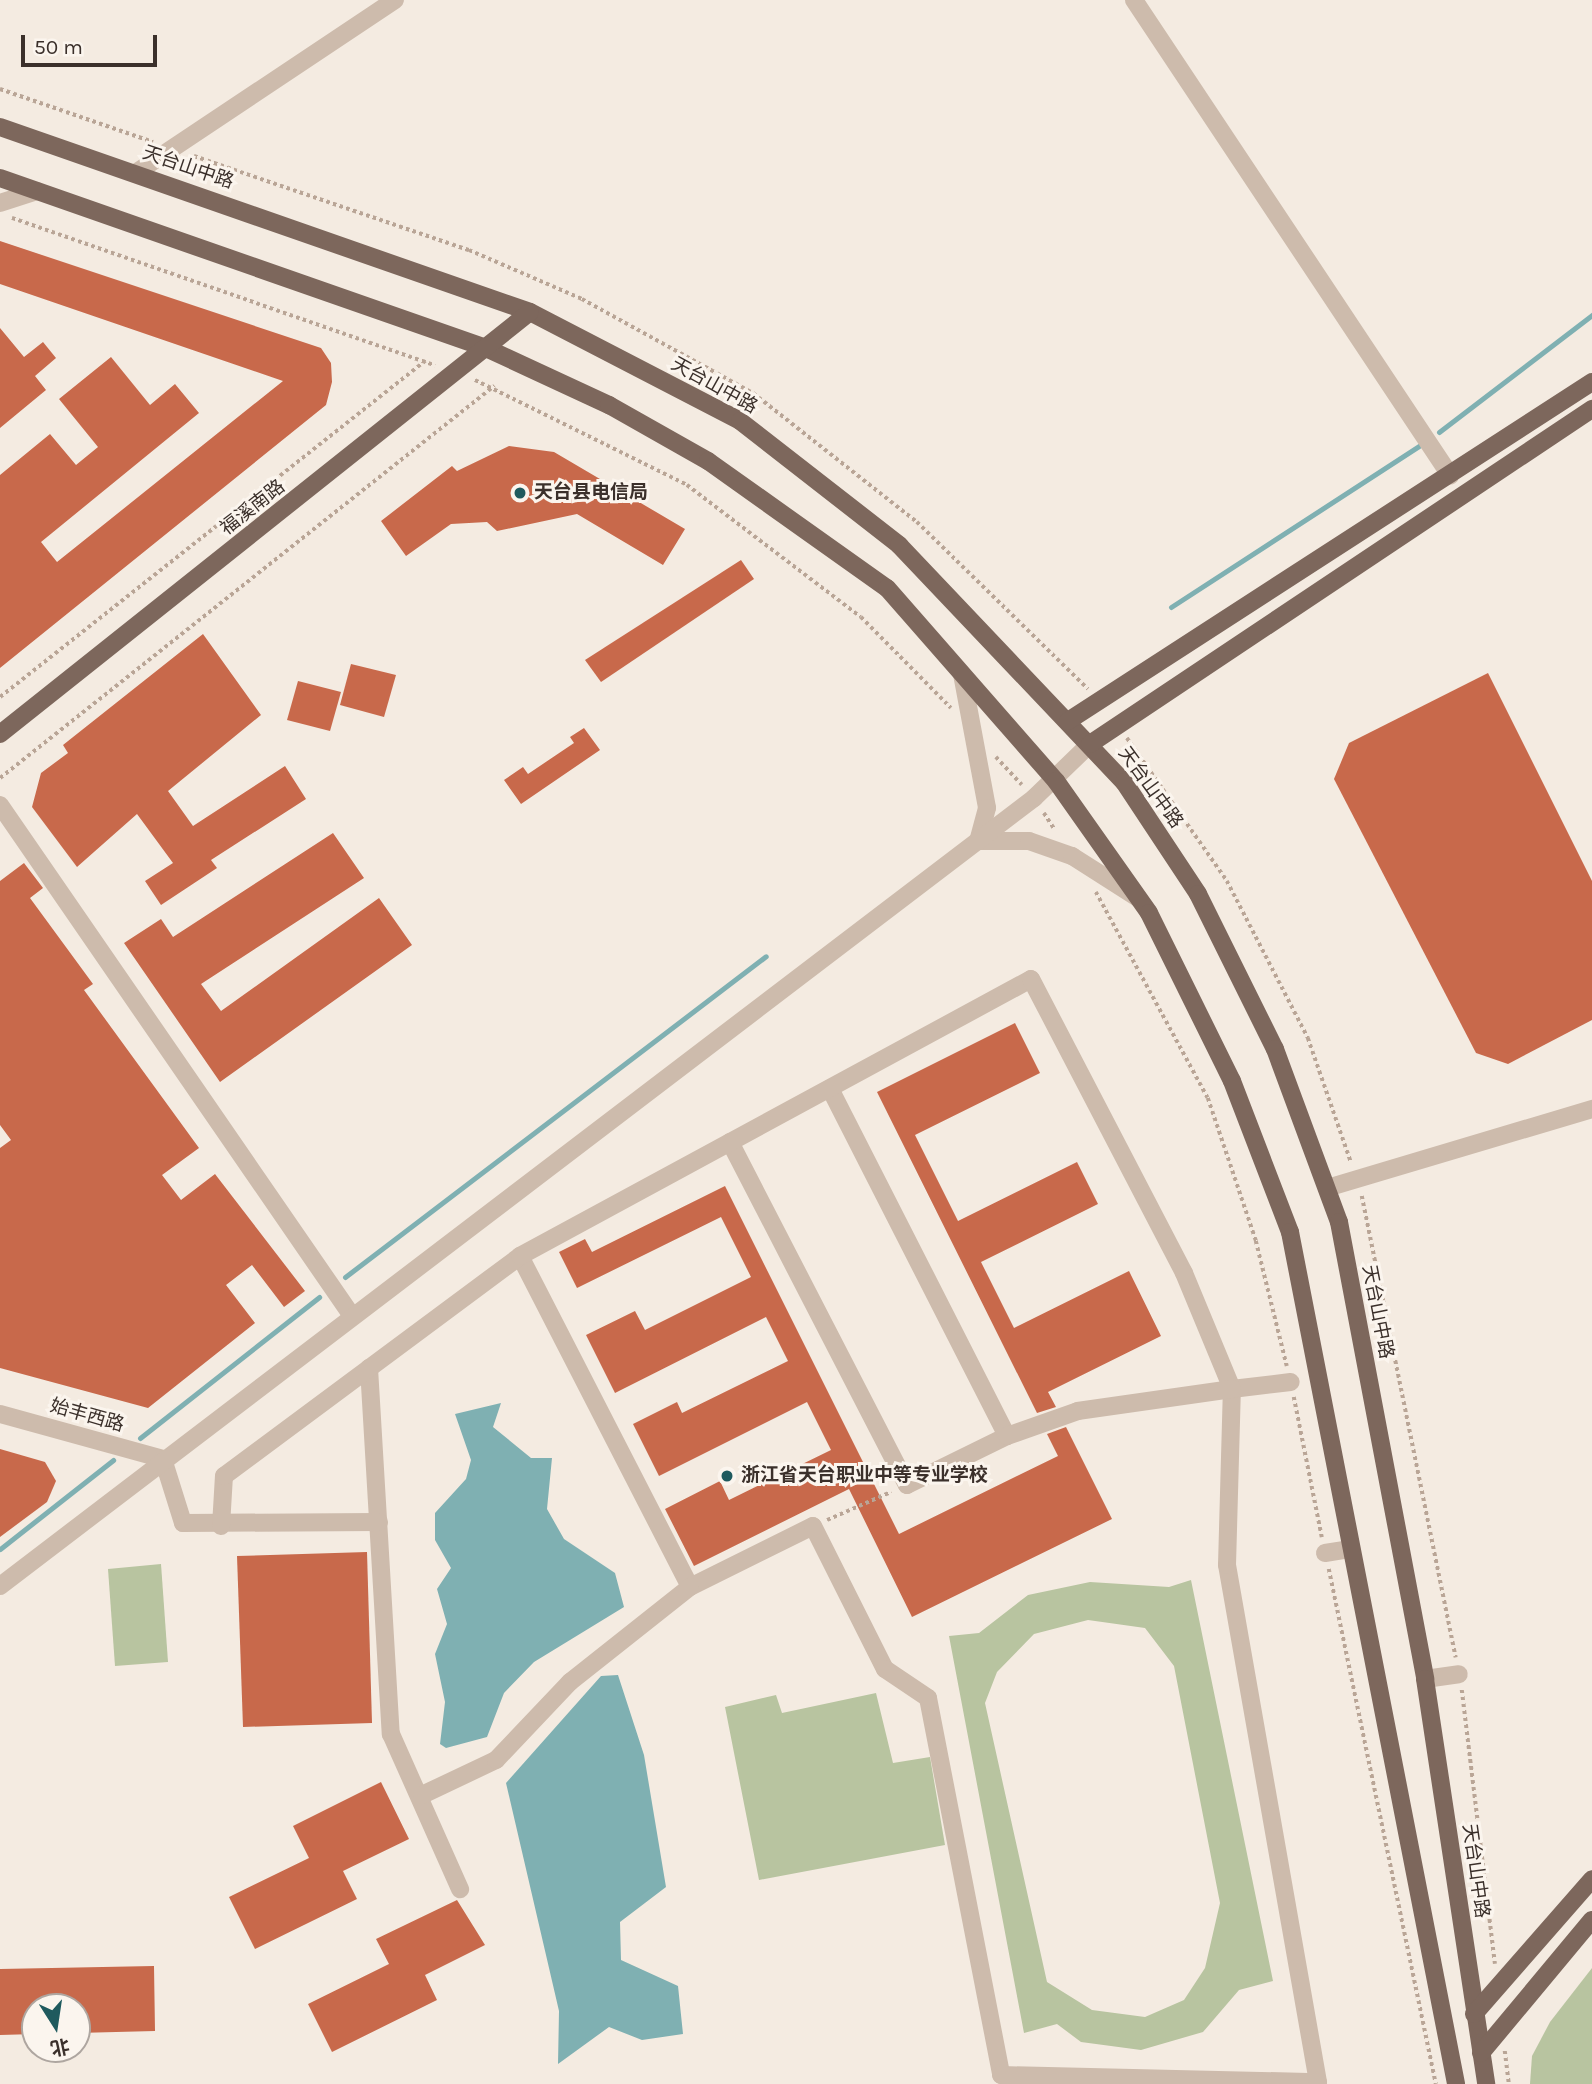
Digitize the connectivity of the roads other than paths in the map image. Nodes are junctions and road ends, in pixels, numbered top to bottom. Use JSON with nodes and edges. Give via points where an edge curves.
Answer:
{"nodes":[{"id":1,"x":395,"y":0,"type":"edge"},
{"id":2,"x":1134,"y":0,"type":"edge"},
{"id":3,"x":0,"y":127,"type":"edge"},
{"id":4,"x":137,"y":172,"type":"junction"},
{"id":5,"x":0,"y":178,"type":"edge"},
{"id":6,"x":37,"y":191,"type":"junction"},
{"id":7,"x":0,"y":204,"type":"edge"},
{"id":8,"x":530,"y":312,"type":"junction"},
{"id":9,"x":486,"y":348,"type":"junction"},
{"id":10,"x":1592,"y":382,"type":"edge"},
{"id":11,"x":1592,"y":409,"type":"edge"},
{"id":12,"x":1450,"y":475,"type":"junction"},
{"id":13,"x":962,"y":674,"type":"junction"},
{"id":14,"x":1068,"y":721,"type":"junction"},
{"id":15,"x":0,"y":734,"type":"edge"},
{"id":16,"x":1090,"y":744,"type":"junction"},
{"id":17,"x":1056,"y":781,"type":"junction"},
{"id":18,"x":0,"y":805,"type":"edge"},
{"id":19,"x":978,"y":841,"type":"junction"},
{"id":20,"x":1138,"y":898,"type":"junction"},
{"id":21,"x":830,"y":1088,"type":"junction"},
{"id":22,"x":1592,"y":1109,"type":"edge"},
{"id":23,"x":730,"y":1142,"type":"junction"},
{"id":24,"x":1326,"y":1188,"type":"junction"},
{"id":25,"x":520,"y":1256,"type":"junction"},
{"id":26,"x":352,"y":1316,"type":"junction"},
{"id":27,"x":369,"y":1368,"type":"junction"},
{"id":28,"x":1291,"y":1382,"type":"road end"},
{"id":29,"x":1232,"y":1389,"type":"junction"},
{"id":30,"x":0,"y":1414,"type":"edge"},
{"id":31,"x":1007,"y":1436,"type":"junction"},
{"id":32,"x":163,"y":1459,"type":"junction"},
{"id":33,"x":379,"y":1522,"type":"junction"},
{"id":34,"x":221,"y":1526,"type":"junction"},
{"id":35,"x":1351,"y":1549,"type":"junction"},
{"id":36,"x":1325,"y":1553,"type":"road end"},
{"id":37,"x":0,"y":1586,"type":"edge"},
{"id":38,"x":690,"y":1587,"type":"junction"},
{"id":39,"x":1459,"y":1674,"type":"road end"},
{"id":40,"x":1425,"y":1679,"type":"junction"},
{"id":41,"x":422,"y":1796,"type":"junction"},
{"id":42,"x":1592,"y":1879,"type":"edge"},
{"id":43,"x":460,"y":1889,"type":"dead end"},
{"id":44,"x":1592,"y":1920,"type":"edge"},
{"id":45,"x":1474,"y":2014,"type":"junction"},
{"id":46,"x":1481,"y":2053,"type":"junction"},
{"id":47,"x":1456,"y":2084,"type":"edge"},
{"id":48,"x":1486,"y":2084,"type":"edge"}],
"edges":[{"from":1,"to":4,"type":"street","via":[[177,150]]},
{"from":2,"to":12,"type":"street"},
{"from":3,"to":4,"type":"main road","name":"天台山中路"},
{"from":4,"to":8,"type":"main road","name":"天台山中路"},
{"from":5,"to":6,"type":"main road"},
{"from":6,"to":7,"type":"street"},
{"from":6,"to":9,"type":"main road"},
{"from":8,"to":9,"type":"main road","name":"福溪南路"},
{"from":8,"to":14,"type":"main road","name":"天台山中路","via":[[740,421],[899,545]]},
{"from":9,"to":13,"type":"main road","via":[[609,405],[708,461],[887,588]]},
{"from":9,"to":15,"type":"main road","name":"福溪南路"},
{"from":10,"to":12,"type":"main road"},
{"from":11,"to":16,"type":"main road"},
{"from":12,"to":14,"type":"main road","via":[[1097,698]]},
{"from":13,"to":17,"type":"main road"},
{"from":13,"to":19,"type":"street","via":[[987,808]]},
{"from":14,"to":16,"type":"main road","name":"天台山中路"},
{"from":16,"to":17,"type":"street"},
{"from":16,"to":24,"type":"main road","name":"天台山中路","via":[[1124,782],[1198,894],[1275,1049]]},
{"from":17,"to":19,"type":"street"},
{"from":17,"to":20,"type":"main road"},
{"from":18,"to":26,"type":"street"},
{"from":19,"to":20,"type":"street","via":[[1028,841],[1072,856]]},
{"from":19,"to":26,"type":"street"},
{"from":20,"to":35,"type":"main road","via":[[1232,1082],[1290,1231]]},
{"from":21,"to":23,"type":"street"},
{"from":21,"to":29,"type":"street","via":[[1031,979],[1184,1273]]},
{"from":21,"to":31,"type":"street"},
{"from":22,"to":24,"type":"street"},
{"from":23,"to":25,"type":"street"},
{"from":23,"to":31,"type":"street","via":[[907,1485]]},
{"from":24,"to":40,"type":"main road","name":"天台山中路","via":[[1339,1222]]},
{"from":25,"to":27,"type":"street"},
{"from":25,"to":38,"type":"street"},
{"from":26,"to":32,"type":"street"},
{"from":27,"to":33,"type":"street"},
{"from":27,"to":34,"type":"street","via":[[224,1476]]},
{"from":28,"to":29,"type":"street"},
{"from":29,"to":31,"type":"street","via":[[1078,1412]]},
{"from":29,"to":38,"type":"street","via":[[1227,1565],[1318,2082],[1001,2075],[928,1698],[885,1670],[813,1526]]},
{"from":30,"to":32,"type":"street","name":"始丰西路"},
{"from":32,"to":34,"type":"street","via":[[183,1523]]},
{"from":32,"to":37,"type":"street"},
{"from":33,"to":34,"type":"street"},
{"from":33,"to":41,"type":"street","via":[[391,1734]]},
{"from":35,"to":36,"type":"street"},
{"from":35,"to":47,"type":"main road"},
{"from":38,"to":41,"type":"street","via":[[570,1682],[496,1760]]},
{"from":39,"to":40,"type":"street"},
{"from":40,"to":45,"type":"main road","name":"天台山中路"},
{"from":41,"to":43,"type":"street"},
{"from":42,"to":45,"type":"main road"},
{"from":44,"to":46,"type":"main road"},
{"from":45,"to":46,"type":"main road","name":"天台山中路"},
{"from":46,"to":48,"type":"main road","name":"天台山中路"}]}
